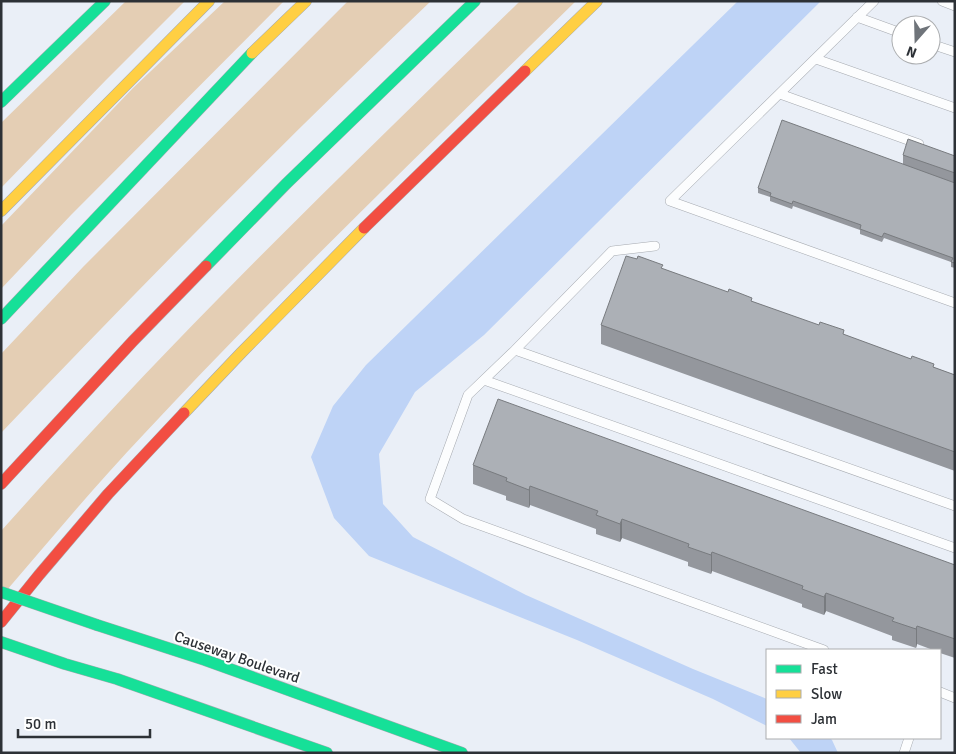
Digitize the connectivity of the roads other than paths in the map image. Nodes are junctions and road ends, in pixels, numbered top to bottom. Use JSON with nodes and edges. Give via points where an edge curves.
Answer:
{"nodes":[{"id":1,"x":105,"y":1,"type":"edge"},
{"id":2,"x":209,"y":1,"type":"edge"},
{"id":3,"x":306,"y":1,"type":"edge"},
{"id":4,"x":474,"y":1,"type":"edge"},
{"id":5,"x":597,"y":1,"type":"edge"},
{"id":6,"x":874,"y":1,"type":"edge"},
{"id":7,"x":942,"y":1,"type":"edge"},
{"id":8,"x":955,"y":6,"type":"edge"},
{"id":9,"x":857,"y":17,"type":"junction"},
{"id":10,"x":891,"y":29,"type":"edge"},
{"id":11,"x":941,"y":47,"type":"edge"},
{"id":12,"x":955,"y":52,"type":"edge"},
{"id":13,"x":816,"y":59,"type":"junction"},
{"id":14,"x":780,"y":94,"type":"junction"},
{"id":15,"x":1,"y":102,"type":"edge"},
{"id":16,"x":955,"y":108,"type":"edge"},
{"id":17,"x":929,"y":147,"type":"edge"},
{"id":18,"x":1,"y":211,"type":"edge"},
{"id":19,"x":655,"y":246,"type":"dead end"},
{"id":20,"x":955,"y":303,"type":"edge"},
{"id":21,"x":1,"y":319,"type":"edge"},
{"id":22,"x":515,"y":350,"type":"junction"},
{"id":23,"x":484,"y":380,"type":"junction"},
{"id":24,"x":1,"y":484,"type":"edge"},
{"id":25,"x":955,"y":506,"type":"edge"},
{"id":26,"x":955,"y":548,"type":"edge"},
{"id":27,"x":1,"y":592,"type":"edge"},
{"id":28,"x":1,"y":622,"type":"edge"},
{"id":29,"x":1,"y":642,"type":"edge"},
{"id":30,"x":821,"y":649,"type":"edge"},
{"id":31,"x":941,"y":692,"type":"edge"},
{"id":32,"x":955,"y":698,"type":"edge"},
{"id":33,"x":909,"y":739,"type":"edge"},
{"id":34,"x":327,"y":753,"type":"edge"},
{"id":35,"x":462,"y":753,"type":"edge"},
{"id":36,"x":904,"y":753,"type":"edge"}],
"edges":[{"from":1,"to":15,"type":"main road"},
{"from":2,"to":18,"type":"main road"},
{"from":3,"to":21,"type":"main road","via":[[244,61]]},
{"from":4,"to":24,"type":"main road","via":[[286,184],[133,341]]},
{"from":5,"to":28,"type":"main road","via":[[345,246],[241,353],[96,508]]},
{"from":6,"to":9,"type":"lane"},
{"from":7,"to":8,"type":"lane"},
{"from":9,"to":10,"type":"lane"},
{"from":9,"to":13,"type":"lane"},
{"from":11,"to":12,"type":"lane"},
{"from":13,"to":14,"type":"lane"},
{"from":13,"to":16,"type":"lane"},
{"from":14,"to":17,"type":"lane"},
{"from":14,"to":20,"type":"lane","via":[[670,201]]},
{"from":19,"to":22,"type":"lane","via":[[612,251]]},
{"from":22,"to":23,"type":"lane"},
{"from":22,"to":25,"type":"lane"},
{"from":23,"to":26,"type":"lane"},
{"from":23,"to":30,"type":"lane","via":[[468,395],[430,499],[463,519]]},
{"from":27,"to":35,"type":"main road","name":"Causeway Boulevard","bridge":true,"via":[[204,660]]},
{"from":29,"to":34,"type":"main road"},
{"from":31,"to":32,"type":"lane"},
{"from":33,"to":36,"type":"lane"}]}
